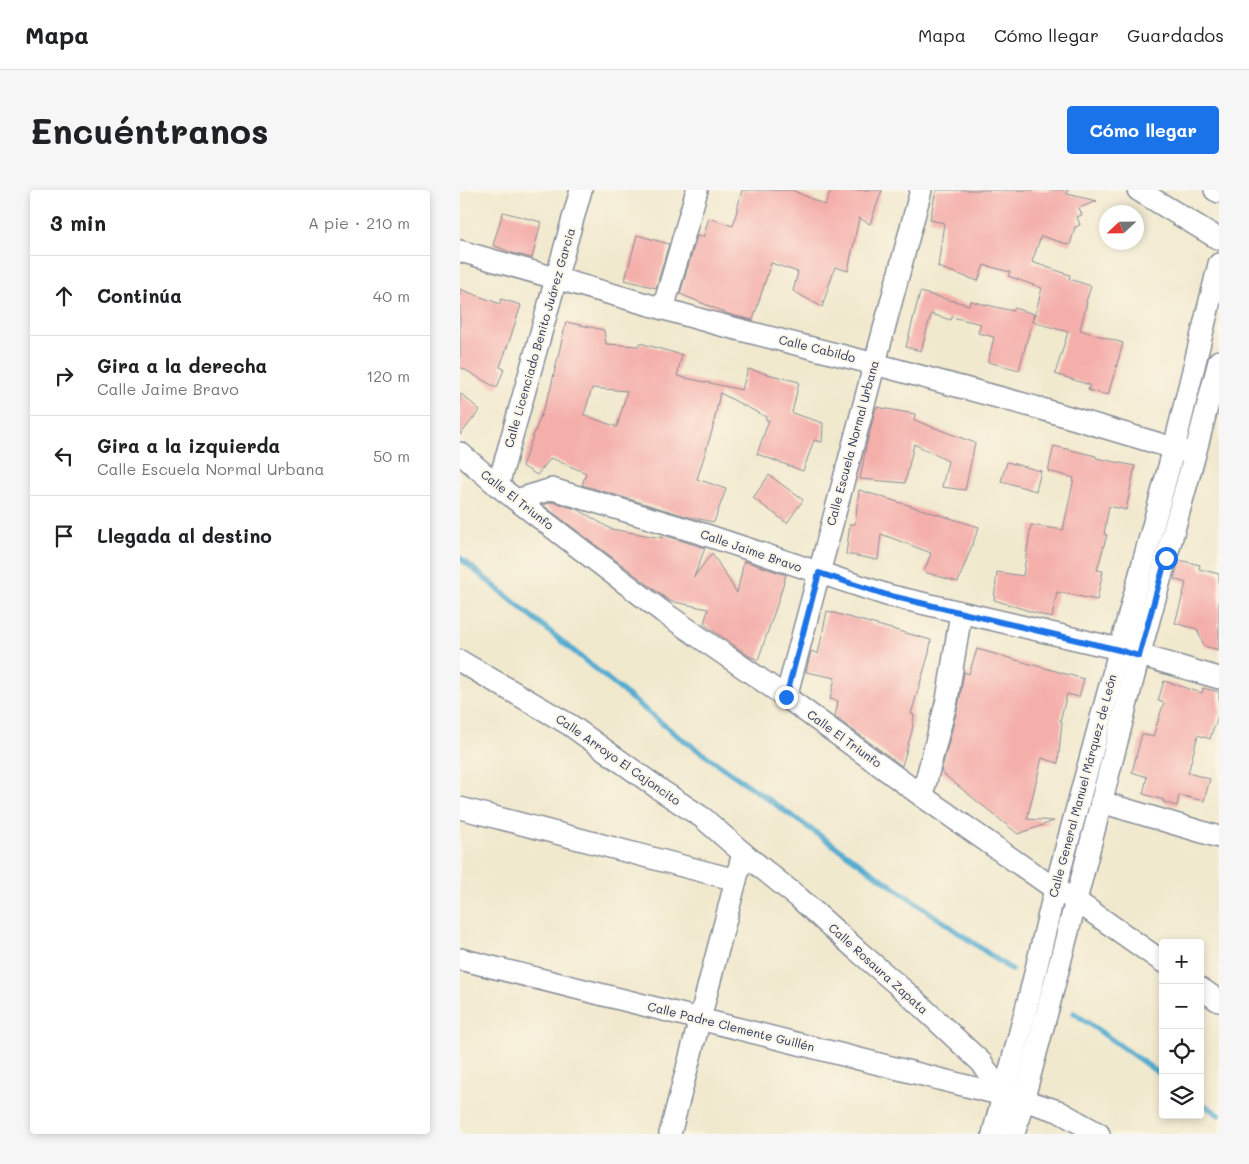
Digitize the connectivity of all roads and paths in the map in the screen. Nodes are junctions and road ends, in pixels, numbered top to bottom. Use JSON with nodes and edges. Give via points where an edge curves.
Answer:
{"nodes":[{"id":1,"x":581,"y":190,"type":"edge"},
{"id":2,"x":697,"y":190,"type":"edge"},
{"id":3,"x":921,"y":190,"type":"edge"},
{"id":4,"x":1138,"y":190,"type":"edge"},
{"id":5,"x":1215,"y":190,"type":"edge"},
{"id":6,"x":1219,"y":192,"type":"edge"},
{"id":7,"x":1219,"y":239,"type":"edge"},
{"id":8,"x":460,"y":251,"type":"edge"},
{"id":9,"x":1219,"y":264,"type":"edge"},
{"id":10,"x":556,"y":279,"type":"junction"},
{"id":11,"x":662,"y":309,"type":"junction"},
{"id":12,"x":1219,"y":361,"type":"edge"},
{"id":13,"x":874,"y":364,"type":"junction"},
{"id":14,"x":1174,"y":448,"type":"junction"},
{"id":15,"x":460,"y":453,"type":"edge"},
{"id":16,"x":1195,"y":454,"type":"junction"},
{"id":17,"x":498,"y":486,"type":"junction"},
{"id":18,"x":516,"y":500,"type":"junction"},
{"id":19,"x":819,"y":573,"type":"junction"},
{"id":20,"x":962,"y":613,"type":"junction"},
{"id":21,"x":1129,"y":653,"type":"junction"},
{"id":22,"x":460,"y":663,"type":"edge"},
{"id":23,"x":1219,"y":678,"type":"edge"},
{"id":24,"x":786,"y":697,"type":"junction"},
{"id":25,"x":922,"y":796,"type":"junction"},
{"id":26,"x":1101,"y":802,"type":"junction"},
{"id":27,"x":460,"y":808,"type":"edge"},
{"id":28,"x":1219,"y":837,"type":"edge"},
{"id":29,"x":743,"y":853,"type":"junction"},
{"id":30,"x":736,"y":880,"type":"junction"},
{"id":31,"x":1055,"y":889,"type":"junction"},
{"id":32,"x":1075,"y":900,"type":"junction"},
{"id":33,"x":460,"y":959,"type":"edge"},
{"id":34,"x":1159,"y":959,"type":"edge"},
{"id":35,"x":1204,"y":991,"type":"edge"},
{"id":36,"x":1219,"y":1001,"type":"edge"},
{"id":37,"x":700,"y":1019,"type":"junction"},
{"id":38,"x":1002,"y":1095,"type":"junction"},
{"id":39,"x":1023,"y":1100,"type":"junction"},
{"id":40,"x":670,"y":1134,"type":"edge"},
{"id":41,"x":993,"y":1134,"type":"edge"},
{"id":42,"x":1014,"y":1134,"type":"edge"},
{"id":43,"x":1100,"y":1134,"type":"edge"}],
"edges":[{"from":1,"to":10,"type":"street","name":"Calle Licenciado Benito Juárez Garcia"},
{"from":2,"to":11,"type":"street"},
{"from":3,"to":13,"type":"street","name":"Calle Escuela Normal Urbana"},
{"from":4,"to":7,"type":"street"},
{"from":5,"to":6,"type":"street"},
{"from":8,"to":10,"type":"street","name":"Calle Cabildo"},
{"from":9,"to":14,"type":"street","name":"Calle General Manuel Márquez de León"},
{"from":10,"to":11,"type":"street","name":"Calle Cabildo"},
{"from":10,"to":17,"type":"street","name":"Calle Licenciado Benito Juárez Garcia"},
{"from":11,"to":13,"type":"street","name":"Calle Cabildo"},
{"from":12,"to":16,"type":"street","name":"Calle General Manuel Márquez de León"},
{"from":13,"to":14,"type":"street","name":"Calle Cabildo"},
{"from":13,"to":19,"type":"street","name":"Calle Escuela Normal Urbana"},
{"from":14,"to":16,"type":"street","name":"Calle Cabildo"},
{"from":14,"to":21,"type":"street","name":"Calle General Manuel Márquez de León"},
{"from":15,"to":17,"type":"street","name":"Calle El Triunfo"},
{"from":16,"to":21,"type":"street","name":"Calle General Manuel Márquez de León"},
{"from":17,"to":18,"type":"street","name":"Calle El Triunfo"},
{"from":18,"to":19,"type":"street","name":"Calle Jaime Bravo","via":[[552,489]]},
{"from":18,"to":24,"type":"street","name":"Calle El Triunfo","via":[[663,612]]},
{"from":19,"to":20,"type":"street","name":"Calle Jaime Bravo","via":[[887,595]]},
{"from":19,"to":24,"type":"street","name":"Calle Escuela Normal Urbana"},
{"from":20,"to":21,"type":"street","name":"Calle Jaime Bravo"},
{"from":20,"to":25,"type":"street","via":[[946,700]]},
{"from":21,"to":23,"type":"street","name":"Calle Jaime Bravo"},
{"from":21,"to":26,"type":"street","name":"Calle General Manuel Márquez de León"},
{"from":21,"to":31,"type":"street","name":"Calle General Manuel Márquez de León"},
{"from":22,"to":29,"type":"street","name":"Calle Arroyo El Cajoncito","via":[[570,724],[703,818]]},
{"from":24,"to":25,"type":"street","name":"Calle El Triunfo"},
{"from":25,"to":31,"type":"street","name":"Calle El Triunfo"},
{"from":26,"to":28,"type":"street"},
{"from":26,"to":32,"type":"street","name":"Calle General Manuel Márquez de León"},
{"from":27,"to":30,"type":"street"},
{"from":29,"to":30,"type":"street"},
{"from":29,"to":38,"type":"street","name":"Calle Rosaura Zapata","via":[[799,898],[982,1063]]},
{"from":30,"to":37,"type":"street"},
{"from":31,"to":32,"type":"street","name":"Calle El Triunfo"},
{"from":31,"to":38,"type":"street","name":"Calle General Manuel Márquez de León"},
{"from":32,"to":34,"type":"street","name":"Calle El Triunfo"},
{"from":32,"to":39,"type":"street","name":"Calle General Manuel Márquez de León"},
{"from":33,"to":37,"type":"street","name":"Calle Padre Clemente Guillén"},
{"from":35,"to":36,"type":"street"},
{"from":37,"to":38,"type":"street","name":"Calle Padre Clemente Guillén"},
{"from":37,"to":40,"type":"street"},
{"from":38,"to":39,"type":"street","name":"Calle Padre Clemente Guillén"},
{"from":38,"to":41,"type":"street","name":"Calle General Manuel Márquez de León"},
{"from":39,"to":42,"type":"street","name":"Calle General Manuel Márquez de León"},
{"from":39,"to":43,"type":"street","via":[[1058,1111]]}]}
